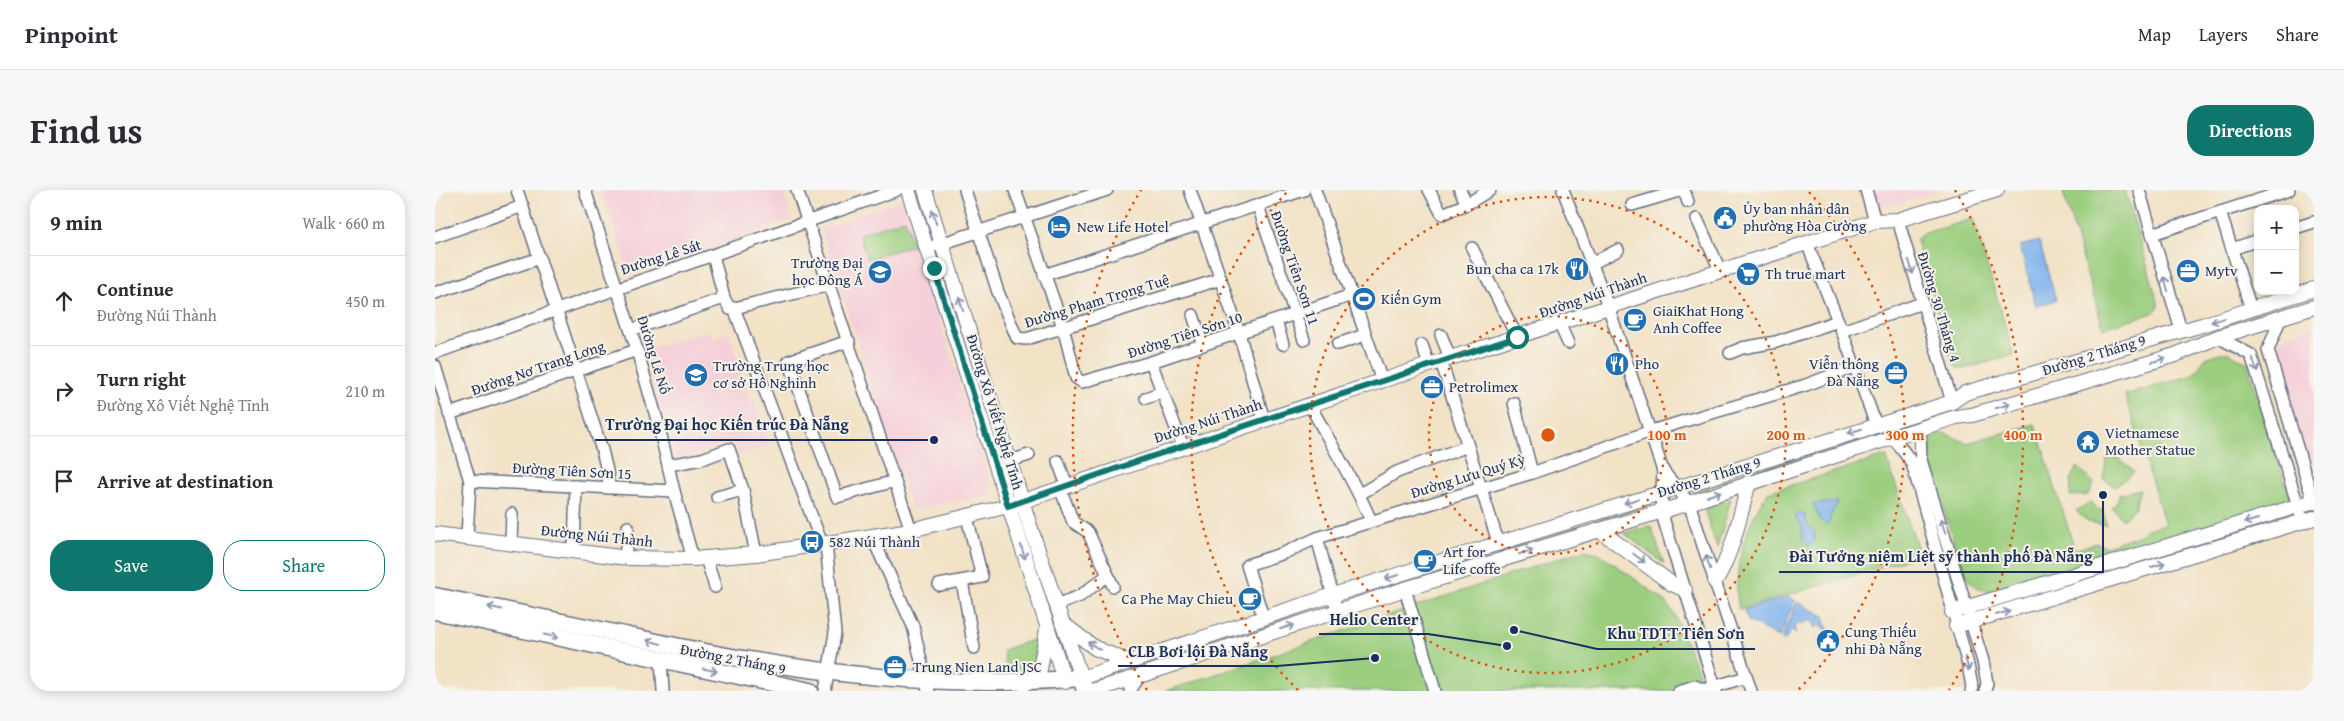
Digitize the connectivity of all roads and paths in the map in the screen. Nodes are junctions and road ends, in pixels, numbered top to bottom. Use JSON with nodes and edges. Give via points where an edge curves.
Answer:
{"nodes":[{"id":1,"x":517,"y":190,"type":"edge"},
{"id":2,"x":585,"y":190,"type":"edge"},
{"id":3,"x":797,"y":190,"type":"edge"},
{"id":4,"x":897,"y":190,"type":"edge"},
{"id":5,"x":908,"y":190,"type":"edge"},
{"id":6,"x":925,"y":190,"type":"edge"},
{"id":7,"x":965,"y":190,"type":"edge"},
{"id":8,"x":1015,"y":190,"type":"edge"},
{"id":9,"x":1107,"y":190,"type":"edge"},
{"id":10,"x":1190,"y":190,"type":"edge"},
{"id":11,"x":1304,"y":190,"type":"edge"},
{"id":12,"x":1315,"y":190,"type":"edge"},
{"id":13,"x":1429,"y":190,"type":"edge"},
{"id":14,"x":1461,"y":190,"type":"edge"},
{"id":15,"x":1490,"y":190,"type":"edge"},
{"id":16,"x":1563,"y":190,"type":"edge"},
{"id":17,"x":1866,"y":190,"type":"edge"},
{"id":18,"x":1997,"y":190,"type":"edge"},
{"id":19,"x":2139,"y":190,"type":"edge"},
{"id":20,"x":2289,"y":190,"type":"edge"},
{"id":21,"x":1685,"y":194,"type":"edge"},
{"id":22,"x":1467,"y":204,"type":"junction"},
{"id":23,"x":1632,"y":205,"type":"dead end"},
{"id":24,"x":523,"y":206,"type":"junction"},
{"id":25,"x":1258,"y":206,"type":"junction"},
{"id":26,"x":2220,"y":212,"type":"junction"},
{"id":27,"x":1025,"y":217,"type":"junction"},
{"id":28,"x":1697,"y":219,"type":"dead end"},
{"id":29,"x":1898,"y":220,"type":"junction"},
{"id":30,"x":1875,"y":221,"type":"junction"},
{"id":31,"x":807,"y":222,"type":"junction"},
{"id":32,"x":2314,"y":222,"type":"edge"},
{"id":33,"x":1201,"y":223,"type":"junction"},
{"id":34,"x":2299,"y":227,"type":"edge"},
{"id":35,"x":979,"y":232,"type":"junction"},
{"id":36,"x":2152,"y":234,"type":"junction"},
{"id":37,"x":435,"y":237,"type":"edge"},
{"id":38,"x":2254,"y":241,"type":"edge"},
{"id":39,"x":1807,"y":243,"type":"junction"},
{"id":40,"x":943,"y":244,"type":"junction"},
{"id":41,"x":928,"y":248,"type":"junction"},
{"id":42,"x":1472,"y":248,"type":"dead end"},
{"id":43,"x":2232,"y":248,"type":"junction"},
{"id":44,"x":1618,"y":250,"type":"dead end"},
{"id":45,"x":713,"y":255,"type":"junction"},
{"id":46,"x":539,"y":258,"type":"junction"},
{"id":47,"x":1591,"y":264,"type":"junction"},
{"id":48,"x":1720,"y":270,"type":"junction"},
{"id":49,"x":1044,"y":275,"type":"junction"},
{"id":50,"x":1221,"y":279,"type":"junction"},
{"id":51,"x":830,"y":284,"type":"junction"},
{"id":52,"x":617,"y":287,"type":"junction"},
{"id":53,"x":2314,"y":289,"type":"edge"},
{"id":54,"x":435,"y":293,"type":"edge"},
{"id":55,"x":1352,"y":295,"type":"junction"},
{"id":56,"x":724,"y":298,"type":"junction"},
{"id":57,"x":1922,"y":303,"type":"junction"},
{"id":58,"x":1608,"y":306,"type":"junction"},
{"id":59,"x":2314,"y":307,"type":"edge"},
{"id":60,"x":734,"y":308,"type":"junction"},
{"id":61,"x":556,"y":309,"type":"junction"},
{"id":62,"x":2251,"y":309,"type":"junction"},
{"id":63,"x":1296,"y":314,"type":"junction"},
{"id":64,"x":1193,"y":315,"type":"dead end"},
{"id":65,"x":2281,"y":317,"type":"junction"},
{"id":66,"x":1276,"y":321,"type":"junction"},
{"id":67,"x":1559,"y":323,"type":"junction"},
{"id":68,"x":1840,"y":326,"type":"junction"},
{"id":69,"x":1063,"y":327,"type":"junction"},
{"id":70,"x":631,"y":330,"type":"junction"},
{"id":71,"x":2181,"y":330,"type":"junction"},
{"id":72,"x":1239,"y":333,"type":"junction"},
{"id":73,"x":1441,"y":334,"type":"dead end"},
{"id":74,"x":1365,"y":335,"type":"junction"},
{"id":75,"x":1517,"y":337,"type":"junction"},
{"id":76,"x":2218,"y":338,"type":"junction"},
{"id":77,"x":1304,"y":340,"type":"dead end"},
{"id":78,"x":849,"y":341,"type":"junction"},
{"id":79,"x":1568,"y":343,"type":"dead end"},
{"id":80,"x":1283,"y":344,"type":"dead end"},
{"id":81,"x":1338,"y":344,"type":"dead end"},
{"id":82,"x":1203,"y":345,"type":"junction"},
{"id":83,"x":1422,"y":345,"type":"dead end"},
{"id":84,"x":637,"y":350,"type":"junction"},
{"id":85,"x":2187,"y":350,"type":"junction"},
{"id":86,"x":435,"y":353,"type":"edge"},
{"id":87,"x":1729,"y":353,"type":"dead end"},
{"id":88,"x":1440,"y":361,"type":"junction"},
{"id":89,"x":1151,"y":362,"type":"junction"},
{"id":90,"x":435,"y":366,"type":"edge"},
{"id":91,"x":1855,"y":366,"type":"junction"},
{"id":92,"x":575,"y":371,"type":"junction"},
{"id":93,"x":1382,"y":380,"type":"junction"},
{"id":94,"x":1162,"y":392,"type":"junction"},
{"id":95,"x":1146,"y":398,"type":"dead end"},
{"id":96,"x":1951,"y":402,"type":"junction"},
{"id":97,"x":1513,"y":403,"type":"dead end"},
{"id":98,"x":1310,"y":405,"type":"junction"},
{"id":99,"x":449,"y":414,"type":"junction"},
{"id":100,"x":1956,"y":417,"type":"junction"},
{"id":101,"x":1264,"y":420,"type":"junction"},
{"id":102,"x":1876,"y":424,"type":"junction"},
{"id":103,"x":1920,"y":428,"type":"junction"},
{"id":104,"x":1651,"y":431,"type":"junction"},
{"id":105,"x":1893,"y":436,"type":"junction"},
{"id":106,"x":2295,"y":441,"type":"junction"},
{"id":107,"x":1468,"y":446,"type":"junction"},
{"id":108,"x":2279,"y":446,"type":"junction"},
{"id":109,"x":1183,"y":447,"type":"junction"},
{"id":110,"x":1029,"y":455,"type":"dead end"},
{"id":111,"x":1010,"y":461,"type":"junction"},
{"id":112,"x":1058,"y":461,"type":"dead end"},
{"id":113,"x":668,"y":465,"type":"junction"},
{"id":114,"x":1663,"y":471,"type":"junction"},
{"id":115,"x":1532,"y":472,"type":"junction"},
{"id":116,"x":470,"y":481,"type":"junction"},
{"id":117,"x":895,"y":481,"type":"junction"},
{"id":118,"x":1749,"y":482,"type":"junction"},
{"id":119,"x":576,"y":486,"type":"junction"},
{"id":120,"x":1063,"y":487,"type":"junction"},
{"id":121,"x":1677,"y":487,"type":"junction"},
{"id":122,"x":609,"y":488,"type":"junction"},
{"id":123,"x":1481,"y":488,"type":"junction"},
{"id":124,"x":743,"y":490,"type":"junction"},
{"id":125,"x":674,"y":491,"type":"junction"},
{"id":126,"x":1662,"y":491,"type":"junction"},
{"id":127,"x":1360,"y":494,"type":"junction"},
{"id":128,"x":717,"y":497,"type":"dead end"},
{"id":129,"x":1022,"y":502,"type":"junction"},
{"id":130,"x":2314,"y":502,"type":"edge"},
{"id":131,"x":1689,"y":503,"type":"junction"},
{"id":132,"x":1008,"y":506,"type":"junction"},
{"id":133,"x":2298,"y":506,"type":"junction"},
{"id":134,"x":1661,"y":511,"type":"junction"},
{"id":135,"x":512,"y":514,"type":"dead end"},
{"id":136,"x":967,"y":517,"type":"junction"},
{"id":137,"x":1371,"y":520,"type":"junction"},
{"id":138,"x":2308,"y":520,"type":"edge"},
{"id":139,"x":628,"y":527,"type":"dead end"},
{"id":140,"x":911,"y":530,"type":"junction"},
{"id":141,"x":1599,"y":530,"type":"junction"},
{"id":142,"x":435,"y":534,"type":"edge"},
{"id":143,"x":467,"y":537,"type":"junction"},
{"id":144,"x":872,"y":537,"type":"junction"},
{"id":145,"x":1317,"y":538,"type":"junction"},
{"id":146,"x":2190,"y":538,"type":"junction"},
{"id":147,"x":511,"y":543,"type":"junction"},
{"id":148,"x":824,"y":544,"type":"junction"},
{"id":149,"x":1499,"y":545,"type":"junction"},
{"id":150,"x":574,"y":551,"type":"junction"},
{"id":151,"x":756,"y":554,"type":"junction"},
{"id":152,"x":2194,"y":554,"type":"junction"},
{"id":153,"x":625,"y":558,"type":"junction"},
{"id":154,"x":700,"y":558,"type":"junction"},
{"id":155,"x":2058,"y":579,"type":"junction"},
{"id":156,"x":962,"y":581,"type":"junction"},
{"id":157,"x":1715,"y":582,"type":"junction"},
{"id":158,"x":939,"y":585,"type":"dead end"},
{"id":159,"x":715,"y":587,"type":"dead end"},
{"id":160,"x":1405,"y":589,"type":"junction"},
{"id":161,"x":1685,"y":590,"type":"junction"},
{"id":162,"x":2063,"y":594,"type":"junction"},
{"id":163,"x":1333,"y":595,"type":"junction"},
{"id":164,"x":435,"y":596,"type":"edge"},
{"id":165,"x":1055,"y":604,"type":"junction"},
{"id":166,"x":1967,"y":607,"type":"junction"},
{"id":167,"x":1337,"y":610,"type":"junction"},
{"id":168,"x":435,"y":611,"type":"edge"},
{"id":169,"x":1952,"y":612,"type":"junction"},
{"id":170,"x":1263,"y":617,"type":"junction"},
{"id":171,"x":1971,"y":622,"type":"junction"},
{"id":172,"x":1062,"y":623,"type":"junction"},
{"id":173,"x":1956,"y":626,"type":"junction"},
{"id":174,"x":1047,"y":628,"type":"junction"},
{"id":175,"x":974,"y":648,"type":"dead end"},
{"id":176,"x":661,"y":660,"type":"junction"},
{"id":177,"x":1129,"y":662,"type":"junction"},
{"id":178,"x":1141,"y":674,"type":"junction"},
{"id":179,"x":1746,"y":677,"type":"junction"},
{"id":180,"x":826,"y":685,"type":"edge"},
{"id":181,"x":1075,"y":685,"type":"edge"},
{"id":182,"x":1021,"y":688,"type":"junction"},
{"id":183,"x":1709,"y":690,"type":"edge"},
{"id":184,"x":663,"y":691,"type":"edge"},
{"id":185,"x":810,"y":691,"type":"edge"},
{"id":186,"x":928,"y":691,"type":"edge"},
{"id":187,"x":1093,"y":691,"type":"edge"},
{"id":188,"x":1130,"y":691,"type":"edge"},
{"id":189,"x":1435,"y":691,"type":"edge"},
{"id":190,"x":1679,"y":691,"type":"edge"},
{"id":191,"x":1751,"y":691,"type":"edge"},
{"id":192,"x":1971,"y":691,"type":"edge"},
{"id":193,"x":1985,"y":691,"type":"edge"}],
"edges":[{"from":1,"to":24,"type":"street"},
{"from":2,"to":52,"type":"street","name":"Đường Lê Nổ"},
{"from":3,"to":31,"type":"street"},
{"from":4,"to":31,"type":"street","name":"Đường Lê Sát"},
{"from":5,"to":41,"type":"main road","name":"Đường Xô Viết Nghệ Tĩnh"},
{"from":40,"to":6,"type":"main road","name":"Đường Xô Viết Nghệ Tĩnh","one_way":true},
{"from":7,"to":35,"type":"street","name":"Đường Phạm Trọng Tuệ"},
{"from":8,"to":27,"type":"street","name":"Đường Tiên Sơn 10"},
{"from":9,"to":27,"type":"street"},
{"from":10,"to":33,"type":"street"},
{"from":11,"to":25,"type":"street"},
{"from":12,"to":55,"type":"street"},
{"from":13,"to":22,"type":"street","via":[[1442,214]]},
{"from":14,"to":22,"type":"street"},
{"from":15,"to":22,"type":"street"},
{"from":16,"to":47,"type":"street"},
{"from":17,"to":30,"type":"street"},
{"from":18,"to":29,"type":"main road","name":"Đường Núi Thành"},
{"from":19,"to":36,"type":"street"},
{"from":20,"to":26,"type":"street"},
{"from":21,"to":23,"type":"street"},
{"from":24,"to":37,"type":"street"},
{"from":24,"to":46,"type":"street"},
{"from":25,"to":33,"type":"street"},
{"from":25,"to":63,"type":"street","name":"Đường Tiên Sơn 11"},
{"from":26,"to":36,"type":"street"},
{"from":26,"to":43,"type":"street"},
{"from":27,"to":35,"type":"street"},
{"from":27,"to":49,"type":"street","name":"Đường Tiên Sơn 10"},
{"from":28,"to":48,"type":"street"},
{"from":29,"to":30,"type":"main road","name":"Đường Núi Thành"},
{"from":29,"to":57,"type":"street","name":"Đường 30 Tháng 4","one_way":true},
{"from":30,"to":39,"type":"main road","name":"Đường Núi Thành"},
{"from":31,"to":45,"type":"street","name":"Đường Lê Sát"},
{"from":31,"to":51,"type":"street"},
{"from":32,"to":34,"type":"street"},
{"from":33,"to":49,"type":"street"},
{"from":33,"to":50,"type":"street"},
{"from":35,"to":40,"type":"street"},
{"from":35,"to":69,"type":"street","name":"Đường Phạm Trọng Tuệ","via":[[1001,301],[1017,338],[1026,339]]},
{"from":71,"to":36,"type":"street","one_way":true},
{"from":38,"to":43,"type":"street"},
{"from":39,"to":48,"type":"main road","name":"Đường Núi Thành"},
{"from":39,"to":68,"type":"street"},
{"from":40,"to":41,"type":"street"},
{"from":111,"to":40,"type":"main road","name":"Đường Xô Viết Nghệ Tĩnh","one_way":true},
{"from":41,"to":132,"type":"main road","name":"Đường Xô Viết Nghệ Tĩnh"},
{"from":42,"to":75,"type":"street"},
{"from":43,"to":62,"type":"street"},
{"from":44,"to":47,"type":"street"},
{"from":45,"to":52,"type":"street","name":"Đường Lê Sát"},
{"from":45,"to":56,"type":"street"},
{"from":46,"to":54,"type":"street"},
{"from":46,"to":61,"type":"street"},
{"from":47,"to":58,"type":"street"},
{"from":48,"to":58,"type":"main road","name":"Đường Núi Thành"},
{"from":49,"to":69,"type":"street","name":"Đường Tiên Sơn 10"},
{"from":50,"to":69,"type":"street","name":"Đường Phạm Trọng Tuệ"},
{"from":50,"to":72,"type":"street"},
{"from":51,"to":60,"type":"street"},
{"from":51,"to":78,"type":"street"},
{"from":52,"to":61,"type":"street","name":"Đường Lê Sát"},
{"from":52,"to":70,"type":"street","name":"Đường Lê Nổ"},
{"from":53,"to":62,"type":"main road","name":"Đường 2 Tháng 9"},
{"from":55,"to":63,"type":"street","name":"Đường Tiên Sơn 10"},
{"from":55,"to":74,"type":"street"},
{"from":56,"to":60,"type":"street","via":[[730,309]]},
{"from":56,"to":70,"type":"street"},
{"from":57,"to":68,"type":"street"},
{"from":57,"to":96,"type":"street","name":"Đường 30 Tháng 4"},
{"from":58,"to":67,"type":"main road","name":"Đường Núi Thành"},
{"from":58,"to":104,"type":"street"},
{"from":59,"to":65,"type":"main road","name":"Đường 2 Tháng 9"},
{"from":60,"to":148,"type":"street"},
{"from":61,"to":86,"type":"street","name":"Đường Lê Sát"},
{"from":61,"to":92,"type":"street"},
{"from":62,"to":71,"type":"main road","name":"Đường 2 Tháng 9","one_way":true},
{"from":63,"to":66,"type":"street","name":"Đường Tiên Sơn 10"},
{"from":63,"to":77,"type":"street","name":"Đường Tiên Sơn 11"},
{"from":64,"to":82,"type":"street"},
{"from":65,"to":76,"type":"main road","name":"Đường 2 Tháng 9"},
{"from":65,"to":106,"type":"street","via":[[2268,350]]},
{"from":66,"to":72,"type":"street","name":"Đường Tiên Sơn 10"},
{"from":66,"to":80,"type":"street"},
{"from":67,"to":75,"type":"main road","name":"Đường Núi Thành"},
{"from":67,"to":79,"type":"street"},
{"from":68,"to":87,"type":"street"},
{"from":68,"to":91,"type":"street"},
{"from":69,"to":89,"type":"street","name":"Đường Tiên Sơn 10","via":[[1076,378],[1082,382]]},
{"from":70,"to":84,"type":"street","name":"Đường Lê Nổ"},
{"from":71,"to":85,"type":"main road"},
{"from":71,"to":96,"type":"main road","name":"Đường 2 Tháng 9","via":[[1965,393]]},
{"from":72,"to":82,"type":"street","name":"Đường Tiên Sơn 10"},
{"from":72,"to":101,"type":"street"},
{"from":73,"to":88,"type":"street"},
{"from":74,"to":81,"type":"street"},
{"from":74,"to":93,"type":"street"},
{"from":75,"to":88,"type":"main road","name":"Đường Núi Thành"},
{"from":76,"to":85,"type":"main road","name":"Đường 2 Tháng 9"},
{"from":76,"to":108,"type":"street","one_way":true,"via":[[2251,355]]},
{"from":78,"to":117,"type":"street"},
{"from":78,"to":117,"type":"street","via":[[789,361],[837,497]]},
{"from":82,"to":89,"type":"street","name":"Đường Tiên Sơn 10"},
{"from":83,"to":88,"type":"street"},
{"from":84,"to":92,"type":"street","name":"Đường Nơ Trang Lơng"},
{"from":84,"to":113,"type":"street","name":"Đường Lê Nổ"},
{"from":100,"to":85,"type":"main road","name":"Đường 2 Tháng 9","one_way":true,"via":[[1972,415]]},
{"from":88,"to":93,"type":"main road","name":"Đường Núi Thành"},
{"from":88,"to":107,"type":"street"},
{"from":89,"to":94,"type":"street"},
{"from":90,"to":99,"type":"street"},
{"from":91,"to":102,"type":"street"},
{"from":91,"to":104,"type":"street","name":"Đường Lưu Quý Kỳ","via":[[1806,385]]},
{"from":92,"to":99,"type":"street","name":"Đường Nơ Trang Lơng"},
{"from":92,"to":122,"type":"street","via":[[602,450]]},
{"from":93,"to":98,"type":"main road","name":"Đường Núi Thành"},
{"from":94,"to":95,"type":"street"},
{"from":94,"to":109,"type":"street"},
{"from":96,"to":100,"type":"main road"},
{"from":96,"to":102,"type":"main road","name":"Đường 2 Tháng 9"},
{"from":97,"to":115,"type":"street"},
{"from":98,"to":101,"type":"main road","name":"Đường Núi Thành"},
{"from":98,"to":127,"type":"street"},
{"from":99,"to":116,"type":"street"},
{"from":100,"to":103,"type":"main road","name":"Đường 2 Tháng 9"},
{"from":101,"to":109,"type":"main road","name":"Đường Núi Thành"},
{"from":102,"to":121,"type":"main road","name":"Đường 2 Tháng 9","one_way":true},
{"from":103,"to":105,"type":"main road","name":"Đường 2 Tháng 9"},
{"from":166,"to":103,"type":"street","one_way":true,"via":[[1921,460]]},
{"from":104,"to":114,"type":"street"},
{"from":104,"to":115,"type":"street","name":"Đường Lưu Quý Kỳ"},
{"from":105,"to":118,"type":"main road","name":"Đường 2 Tháng 9"},
{"from":105,"to":169,"type":"street","via":[[1912,462]]},
{"from":106,"to":108,"type":"street"},
{"from":106,"to":130,"type":"street"},
{"from":107,"to":123,"type":"street"},
{"from":107,"to":127,"type":"street","via":[[1397,472]]},
{"from":108,"to":133,"type":"street"},
{"from":109,"to":120,"type":"main road","name":"Đường Núi Thành"},
{"from":110,"to":111,"type":"street"},
{"from":111,"to":129,"type":"main road","name":"Đường Xô Viết Nghệ Tĩnh"},
{"from":112,"to":120,"type":"street"},
{"from":113,"to":124,"type":"street","via":[[702,459],[729,449]]},
{"from":113,"to":125,"type":"street","name":"Đường Lê Nổ"},
{"from":114,"to":121,"type":"street"},
{"from":114,"to":126,"type":"street"},
{"from":115,"to":123,"type":"street","name":"Đường Lưu Quý Kỳ"},
{"from":116,"to":119,"type":"street","name":"Đường Tiên Sơn 15"},
{"from":116,"to":143,"type":"street"},
{"from":117,"to":140,"type":"street"},
{"from":131,"to":118,"type":"main road","name":"Đường 2 Tháng 9","one_way":true},
{"from":118,"to":157,"type":"main road","via":[[1737,528]]},
{"from":119,"to":122,"type":"street","name":"Đường Tiên Sơn 15"},
{"from":119,"to":150,"type":"street"},
{"from":120,"to":129,"type":"main road","name":"Đường Núi Thành"},
{"from":120,"to":165,"type":"street","via":[[1073,522],[1087,532],[1111,581]]},
{"from":121,"to":126,"type":"main road","name":"Đường 2 Tháng 9"},
{"from":121,"to":131,"type":"street"},
{"from":122,"to":125,"type":"street","name":"Đường Tiên Sơn 15"},
{"from":123,"to":137,"type":"street","name":"Đường Lưu Quý Kỳ"},
{"from":123,"to":149,"type":"street"},
{"from":124,"to":128,"type":"street"},
{"from":124,"to":151,"type":"street"},
{"from":125,"to":154,"type":"street","name":"Đường Lê Nổ"},
{"from":126,"to":134,"type":"street"},
{"from":126,"to":149,"type":"main road","name":"Đường 2 Tháng 9","one_way":true},
{"from":127,"to":137,"type":"street"},
{"from":129,"to":132,"type":"main road","name":"Đường Núi Thành"},
{"from":129,"to":165,"type":"main road","name":"Đường Xô Viết Nghệ Tĩnh"},
{"from":130,"to":133,"type":"main road"},
{"from":131,"to":134,"type":"main road","name":"Đường 2 Tháng 9"},
{"from":157,"to":131,"type":"street","one_way":true},
{"from":132,"to":136,"type":"main road","name":"Đường Núi Thành"},
{"from":132,"to":174,"type":"main road","name":"Đường Xô Viết Nghệ Tĩnh","one_way":true},
{"from":133,"to":138,"type":"street"},
{"from":133,"to":146,"type":"main road","one_way":true},
{"from":134,"to":141,"type":"main road","name":"Đường 2 Tháng 9"},
{"from":134,"to":161,"type":"street"},
{"from":135,"to":147,"type":"street"},
{"from":136,"to":140,"type":"main road","name":"Đường Núi Thành"},
{"from":136,"to":156,"type":"street","via":[[982,577]]},
{"from":137,"to":145,"type":"street","name":"Đường Lưu Quý Kỳ"},
{"from":138,"to":152,"type":"main road"},
{"from":139,"to":153,"type":"street"},
{"from":140,"to":144,"type":"main road","name":"Đường Núi Thành"},
{"from":160,"to":141,"type":"main road","name":"Đường 2 Tháng 9","one_way":true},
{"from":141,"to":161,"type":"main road","one_way":true,"via":[[1672,584]]},
{"from":142,"to":143,"type":"main road","name":"Đường Núi Thành"},
{"from":143,"to":147,"type":"main road","name":"Đường Núi Thành"},
{"from":144,"to":148,"type":"main road","name":"Đường Núi Thành"},
{"from":144,"to":186,"type":"street","via":[[913,626]]},
{"from":145,"to":163,"type":"street"},
{"from":145,"to":170,"type":"street","name":"Đường Lưu Quý Kỳ","via":[[1247,565]]},
{"from":146,"to":152,"type":"main road"},
{"from":146,"to":155,"type":"main road"},
{"from":147,"to":150,"type":"main road","name":"Đường Núi Thành"},
{"from":148,"to":151,"type":"main road","name":"Đường Núi Thành"},
{"from":148,"to":180,"type":"street","via":[[835,633]]},
{"from":149,"to":163,"type":"main road","name":"Đường 2 Tháng 9","one_way":true},
{"from":150,"to":153,"type":"main road","name":"Đường Núi Thành"},
{"from":151,"to":154,"type":"main road","name":"Đường Núi Thành"},
{"from":162,"to":152,"type":"main road","one_way":true},
{"from":153,"to":154,"type":"main road","name":"Đường Núi Thành"},
{"from":154,"to":159,"type":"street","name":"Đường Lê Nổ"},
{"from":155,"to":162,"type":"main road"},
{"from":155,"to":166,"type":"main road"},
{"from":156,"to":158,"type":"street"},
{"from":156,"to":175,"type":"street"},
{"from":157,"to":179,"type":"street"},
{"from":160,"to":167,"type":"main road","name":"Đường 2 Tháng 9"},
{"from":160,"to":189,"type":"street"},
{"from":161,"to":183,"type":"street"},
{"from":171,"to":162,"type":"main road","one_way":true},
{"from":163,"to":167,"type":"street"},
{"from":163,"to":170,"type":"main road","name":"Đường 2 Tháng 9"},
{"from":180,"to":164,"type":"highway","name":"Đường 2 Tháng 9","one_way":true},
{"from":165,"to":172,"type":"main road","name":"Đường Xô Viết Nghệ Tĩnh"},
{"from":166,"to":169,"type":"main road"},
{"from":166,"to":171,"type":"street"},
{"from":178,"to":167,"type":"main road","name":"Đường 2 Tháng 9","one_way":true},
{"from":168,"to":176,"type":"highway","name":"Đường 2 Tháng 9","one_way":true},
{"from":169,"to":173,"type":"street"},
{"from":170,"to":177,"type":"main road","name":"Đường 2 Tháng 9"},
{"from":171,"to":173,"type":"main road"},
{"from":171,"to":193,"type":"street","via":[[1987,683]]},
{"from":177,"to":172,"type":"main road","one_way":true,"via":[[1095,648]]},
{"from":172,"to":181,"type":"main road","name":"Đường Xô Viết Nghệ Tĩnh"},
{"from":173,"to":192,"type":"street","one_way":true,"via":[[1972,682]]},
{"from":174,"to":181,"type":"main road","name":"Đường Xô Viết Nghệ Tĩnh"},
{"from":174,"to":182,"type":"main road","via":[[1040,669]]},
{"from":176,"to":184,"type":"street"},
{"from":176,"to":185,"type":"highway","name":"Đường 2 Tháng 9","one_way":true},
{"from":177,"to":181,"type":"main road","name":"Đường 2 Tháng 9"},
{"from":178,"to":187,"type":"main road","name":"Đường 2 Tháng 9"},
{"from":178,"to":188,"type":"street"},
{"from":179,"to":183,"type":"street"},
{"from":179,"to":191,"type":"street"},
{"from":180,"to":186,"type":"highway","name":"Đường 2 Tháng 9"},
{"from":181,"to":182,"type":"highway","name":"Đường 2 Tháng 9"},
{"from":182,"to":186,"type":"highway","name":"Đường 2 Tháng 9"},
{"from":183,"to":190,"type":"street","via":[[1695,686]]}]}
